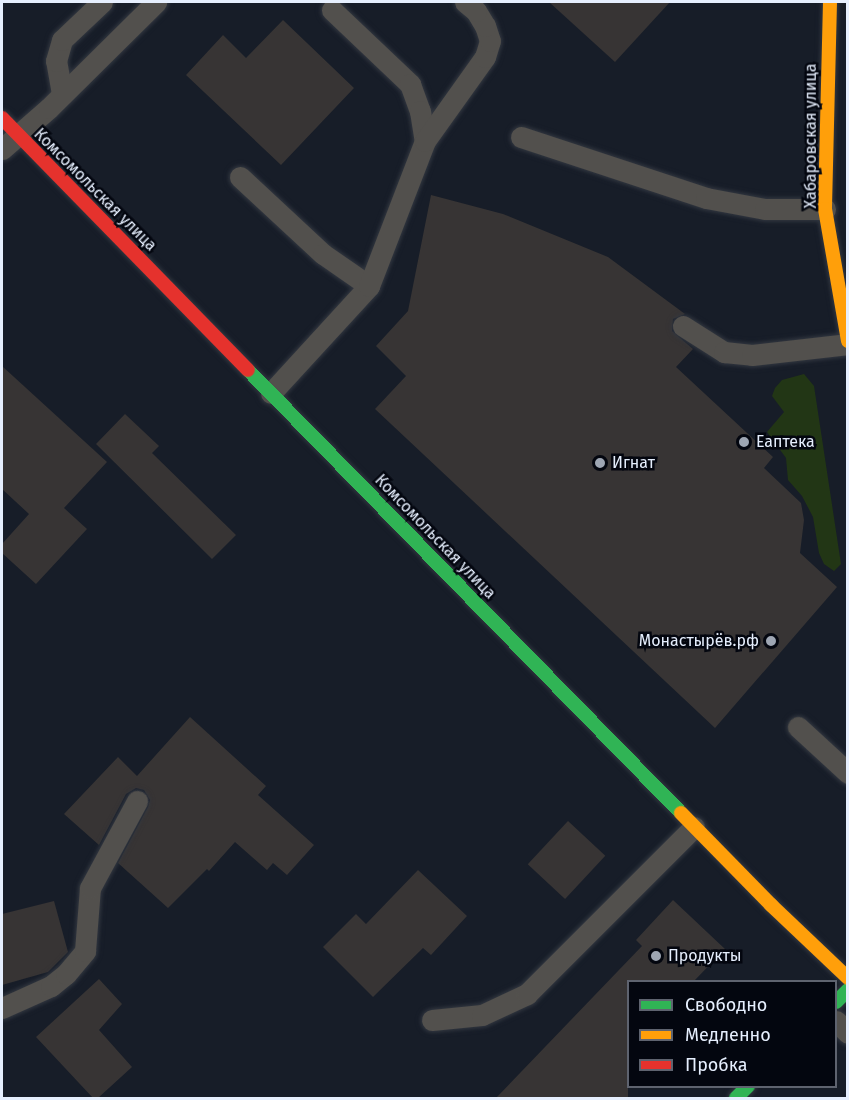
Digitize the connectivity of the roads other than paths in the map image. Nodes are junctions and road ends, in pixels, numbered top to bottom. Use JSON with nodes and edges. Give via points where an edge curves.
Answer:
{"nodes":[{"id":1,"x":102,"y":2,"type":"edge"},
{"id":2,"x":156,"y":2,"type":"edge"},
{"id":3,"x":465,"y":2,"type":"edge"},
{"id":4,"x":830,"y":2,"type":"edge"},
{"id":5,"x":332,"y":10,"type":"dead end"},
{"id":6,"x":63,"y":94,"type":"junction"},
{"id":7,"x":2,"y":118,"type":"edge"},
{"id":8,"x":19,"y":136,"type":"junction"},
{"id":9,"x":521,"y":137,"type":"dead end"},
{"id":10,"x":425,"y":141,"type":"junction"},
{"id":11,"x":2,"y":149,"type":"edge"},
{"id":12,"x":240,"y":177,"type":"dead end"},
{"id":13,"x":825,"y":209,"type":"junction"},
{"id":14,"x":369,"y":286,"type":"junction"},
{"id":15,"x":683,"y":326,"type":"dead end"},
{"id":16,"x":848,"y":343,"type":"edge"},
{"id":17,"x":271,"y":393,"type":"junction"},
{"id":18,"x":798,"y":727,"type":"dead end"},
{"id":19,"x":848,"y":773,"type":"edge"},
{"id":20,"x":137,"y":801,"type":"dead end"},
{"id":21,"x":694,"y":826,"type":"junction"},
{"id":22,"x":848,"y":978,"type":"edge"},
{"id":23,"x":848,"y":990,"type":"edge"},
{"id":24,"x":837,"y":1001,"type":"edge"},
{"id":25,"x":2,"y":1008,"type":"edge"},
{"id":26,"x":432,"y":1020,"type":"dead end"},
{"id":27,"x":837,"y":1022,"type":"edge"},
{"id":28,"x":848,"y":1033,"type":"edge"}],
"edges":[{"from":1,"to":6,"type":"lane","via":[[62,40],[56,62]]},
{"from":2,"to":6,"type":"lane"},
{"from":3,"to":10,"type":"lane","via":[[476,11],[490,41],[485,57]]},
{"from":4,"to":13,"type":"main road","name":"Хабаровская улица"},
{"from":5,"to":10,"type":"lane","via":[[410,84]]},
{"from":6,"to":8,"type":"lane"},
{"from":7,"to":8,"type":"main road","name":"Комсомольская улица"},
{"from":8,"to":11,"type":"lane"},
{"from":8,"to":17,"type":"main road","name":"Комсомольская улица"},
{"from":9,"to":13,"type":"lane","via":[[706,198],[765,210]]},
{"from":10,"to":14,"type":"lane"},
{"from":12,"to":14,"type":"lane","via":[[323,254]]},
{"from":13,"to":16,"type":"main road","name":"Хабаровская улица"},
{"from":14,"to":17,"type":"lane"},
{"from":15,"to":16,"type":"lane","via":[[724,352],[752,355]]},
{"from":17,"to":21,"type":"main road","name":"Комсомольская улица"},
{"from":18,"to":19,"type":"lane"},
{"from":20,"to":25,"type":"lane","via":[[90,888],[85,951],[51,986]]},
{"from":21,"to":22,"type":"main road","name":"Комсомольская улица"},
{"from":21,"to":26,"type":"lane","via":[[527,994],[482,1015]]},
{"from":23,"to":24,"type":"main road"},
{"from":27,"to":28,"type":"lane"}]}
